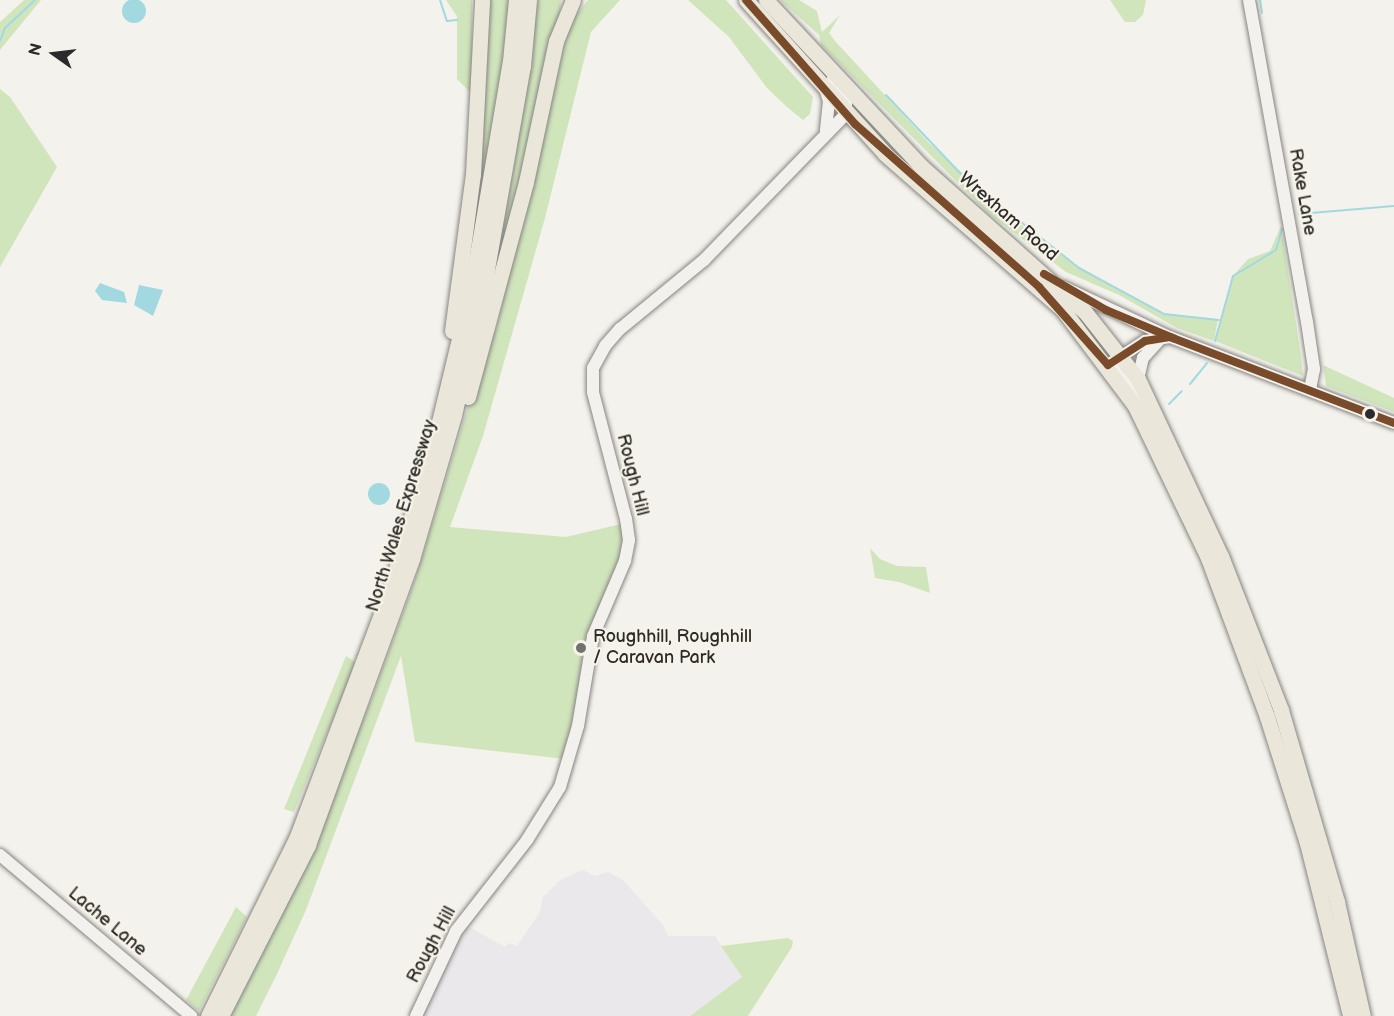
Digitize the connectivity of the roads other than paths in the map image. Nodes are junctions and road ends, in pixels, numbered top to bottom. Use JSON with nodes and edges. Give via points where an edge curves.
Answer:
{"nodes":[{"id":1,"x":482,"y":0,"type":"edge"},
{"id":2,"x":516,"y":0,"type":"edge"},
{"id":3,"x":529,"y":0,"type":"edge"},
{"id":4,"x":573,"y":0,"type":"edge"},
{"id":5,"x":746,"y":0,"type":"edge"},
{"id":6,"x":766,"y":0,"type":"edge"},
{"id":7,"x":1249,"y":0,"type":"edge"},
{"id":8,"x":827,"y":68,"type":"junction"},
{"id":9,"x":825,"y":88,"type":"junction"},
{"id":10,"x":846,"y":114,"type":"junction"},
{"id":11,"x":826,"y":131,"type":"junction"},
{"id":12,"x":1052,"y":281,"type":"junction"},
{"id":13,"x":1166,"y":337,"type":"junction"},
{"id":14,"x":1115,"y":361,"type":"junction"},
{"id":15,"x":1138,"y":379,"type":"junction"},
{"id":16,"x":1310,"y":389,"type":"junction"},
{"id":17,"x":1394,"y":423,"type":"edge"},
{"id":18,"x":429,"y":458,"type":"junction"},
{"id":19,"x":412,"y":559,"type":"junction"},
{"id":20,"x":0,"y":855,"type":"edge"},
{"id":21,"x":216,"y":1012,"type":"edge"},
{"id":22,"x":191,"y":1016,"type":"edge"},
{"id":23,"x":416,"y":1016,"type":"edge"},
{"id":24,"x":1350,"y":1016,"type":"edge"},
{"id":25,"x":1363,"y":1016,"type":"edge"}],
"edges":[{"from":1,"to":18,"type":"highway","via":[[473,174],[449,354]]},
{"from":2,"to":18,"type":"highway","name":"North Wales Expressway","via":[[510,60],[472,285]]},
{"from":3,"to":19,"type":"highway","name":"North Wales Expressway","via":[[523,66],[483,292],[454,415]]},
{"from":4,"to":19,"type":"highway","via":[[556,41],[526,182],[477,365],[448,464]]},
{"from":5,"to":9,"type":"highway","name":"Wrexham Road"},
{"from":6,"to":8,"type":"highway","name":"Wrexham Road"},
{"from":7,"to":16,"type":"street","name":"Rake Lane","via":[[1309,331],[1314,369]]},
{"from":8,"to":10,"type":"street","via":[[846,99]]},
{"from":8,"to":12,"type":"highway","name":"Wrexham Road","via":[[965,207]]},
{"from":9,"to":10,"type":"highway","name":"Wrexham Road"},
{"from":9,"to":11,"type":"street","via":[[829,101]]},
{"from":10,"to":11,"type":"street","name":"Rough Hill"},
{"from":10,"to":14,"type":"highway","name":"Wrexham Road","via":[[885,154],[1039,287]]},
{"from":11,"to":23,"type":"street","name":"Rough Hill","via":[[737,228],[620,329],[604,346],[593,368],[592,392],[626,519],[629,540],[624,561],[593,636],[578,726],[560,787],[527,840],[456,931]]},
{"from":12,"to":13,"type":"street"},
{"from":12,"to":14,"type":"highway","name":"Wrexham Road"},
{"from":13,"to":14,"type":"street","via":[[1145,341]]},
{"from":13,"to":15,"type":"street","via":[[1143,358]]},
{"from":13,"to":16,"type":"street"},
{"from":14,"to":15,"type":"highway"},
{"from":14,"to":24,"type":"highway","via":[[1208,558],[1271,728],[1307,843]]},
{"from":15,"to":25,"type":"highway","via":[[1221,556],[1281,710],[1336,902]]},
{"from":16,"to":17,"type":"street"},
{"from":18,"to":21,"type":"highway","name":"North Wales Expressway","via":[[389,593],[296,839]]},
{"from":19,"to":21,"type":"highway","name":"North Wales Expressway","via":[[308,844]]},
{"from":20,"to":22,"type":"street","name":"Lache Lane"}]}
